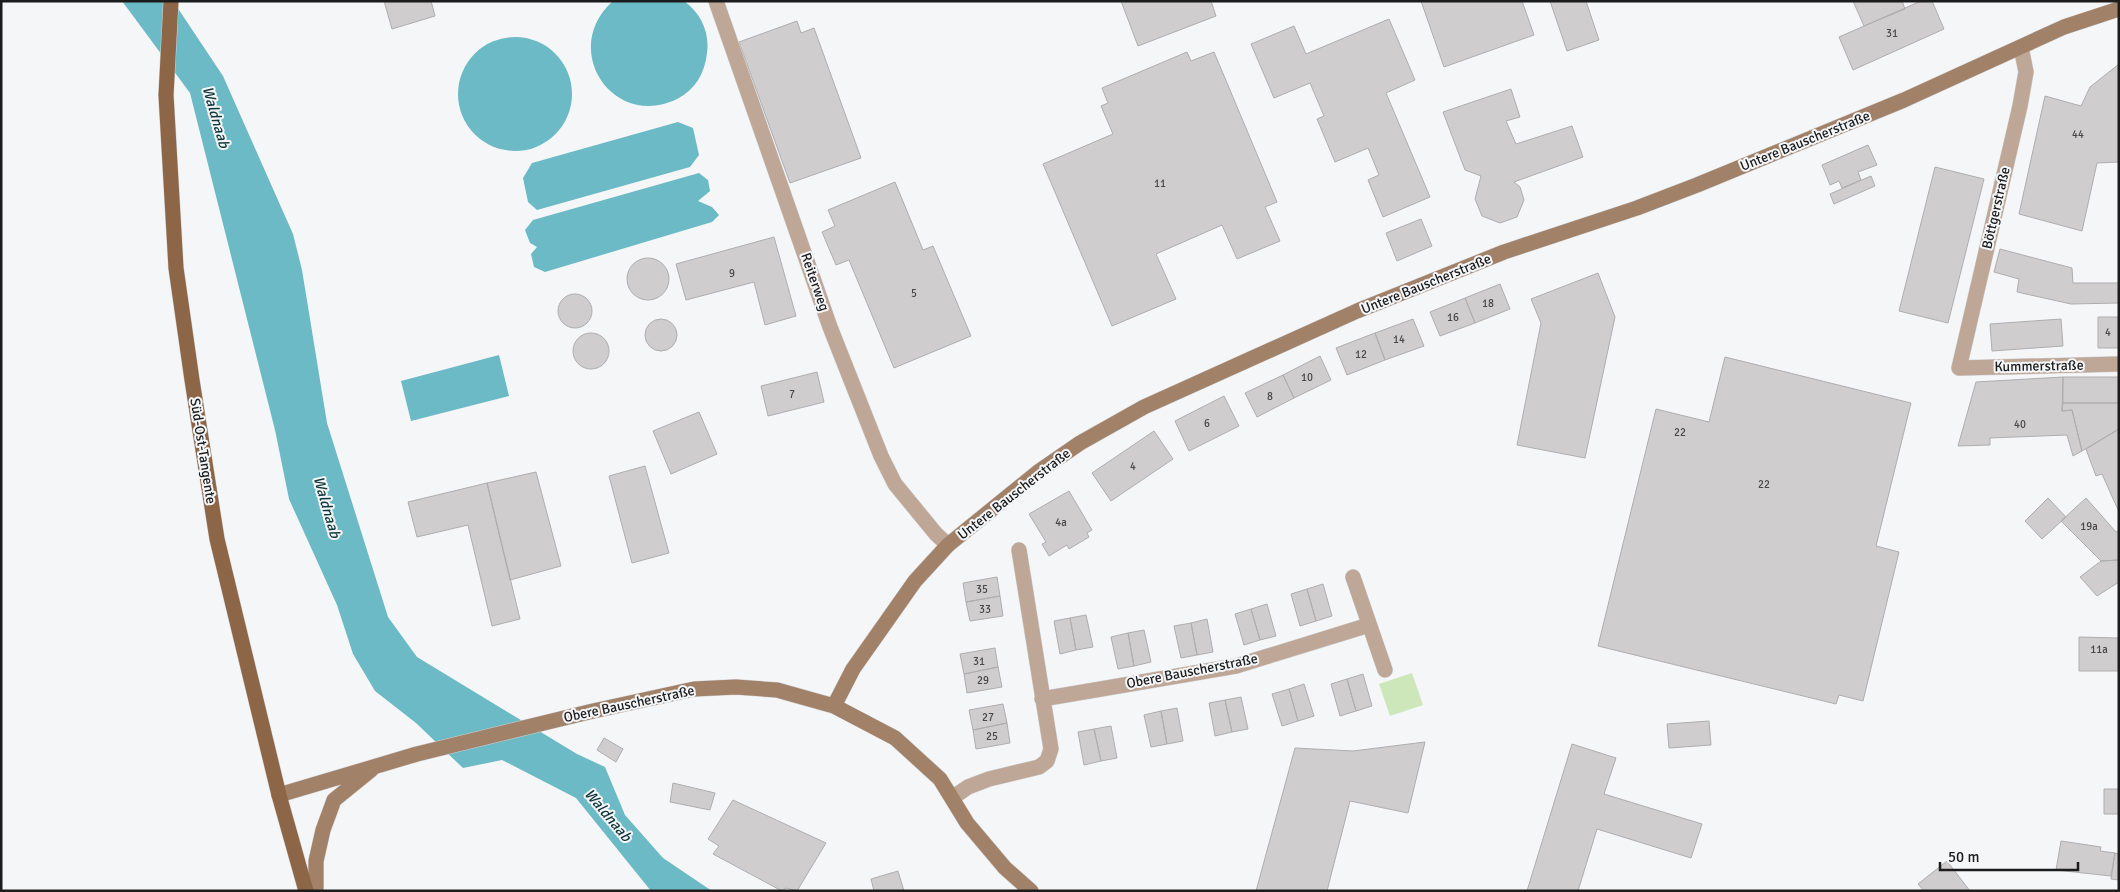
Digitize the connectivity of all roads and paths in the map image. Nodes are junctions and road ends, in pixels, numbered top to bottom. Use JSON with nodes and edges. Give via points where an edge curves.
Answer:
{"nodes":[{"id":1,"x":171,"y":1,"type":"edge"},
{"id":2,"x":716,"y":1,"type":"edge"},
{"id":3,"x":2119,"y":9,"type":"edge"},
{"id":4,"x":2020,"y":47,"type":"junction"},
{"id":5,"x":2119,"y":364,"type":"edge"},
{"id":6,"x":1959,"y":368,"type":"joint"},
{"id":7,"x":948,"y":545,"type":"junction"},
{"id":8,"x":1019,"y":550,"type":"dead end"},
{"id":9,"x":1353,"y":577,"type":"dead end"},
{"id":10,"x":1369,"y":625,"type":"junction"},
{"id":11,"x":1385,"y":670,"type":"dead end"},
{"id":12,"x":1042,"y":699,"type":"junction"},
{"id":13,"x":834,"y":706,"type":"junction"},
{"id":14,"x":376,"y":766,"type":"junction"},
{"id":15,"x":280,"y":795,"type":"junction"},
{"id":16,"x":952,"y":798,"type":"junction"},
{"id":17,"x":306,"y":891,"type":"edge"},
{"id":18,"x":316,"y":891,"type":"edge"},
{"id":19,"x":1031,"y":891,"type":"edge"}],
"edges":[{"from":1,"to":15,"type":"main road","name":"Süd-Ost-Tangente","via":[[166,96],[176,268],[217,539]]},
{"from":2,"to":7,"type":"street","name":"Reiterweg","via":[[830,327],[880,456],[895,484]]},
{"from":3,"to":4,"type":"street","name":"Untere Bauscherstraße","via":[[2064,27]]},
{"from":4,"to":6,"type":"street","name":"Böttgerstraße","via":[[2026,72],[2020,106]]},
{"from":4,"to":7,"type":"street","name":"Untere Bauscherstraße","via":[[1904,100],[1697,185],[1504,252],[1366,308],[1144,407],[1080,443],[1038,472]]},
{"from":5,"to":6,"type":"street","name":"Kummerstraße"},
{"from":7,"to":13,"type":"street","name":"Untere Bauscherstraße","via":[[915,581],[854,669]]},
{"from":8,"to":12,"type":"street"},
{"from":9,"to":10,"type":"street"},
{"from":10,"to":11,"type":"street"},
{"from":10,"to":12,"type":"street","name":"Obere Bauscherstraße","via":[[1236,666]]},
{"from":12,"to":16,"type":"street","via":[[1051,748],[1047,761],[1039,767],[968,787]]},
{"from":13,"to":14,"type":"street","name":"Obere Bauscherstraße","via":[[777,690],[694,689],[438,748]]},
{"from":13,"to":16,"type":"street","name":"Obere Bauscherstraße","via":[[895,738],[940,779]]},
{"from":14,"to":15,"type":"street","name":"Obere Bauscherstraße"},
{"from":14,"to":18,"type":"street","via":[[334,800],[316,862]]},
{"from":15,"to":17,"type":"main road","name":"Süd-Ost-Tangente"},
{"from":16,"to":19,"type":"street","name":"Obere Bauscherstraße","via":[[967,823],[1005,868]]}]}
